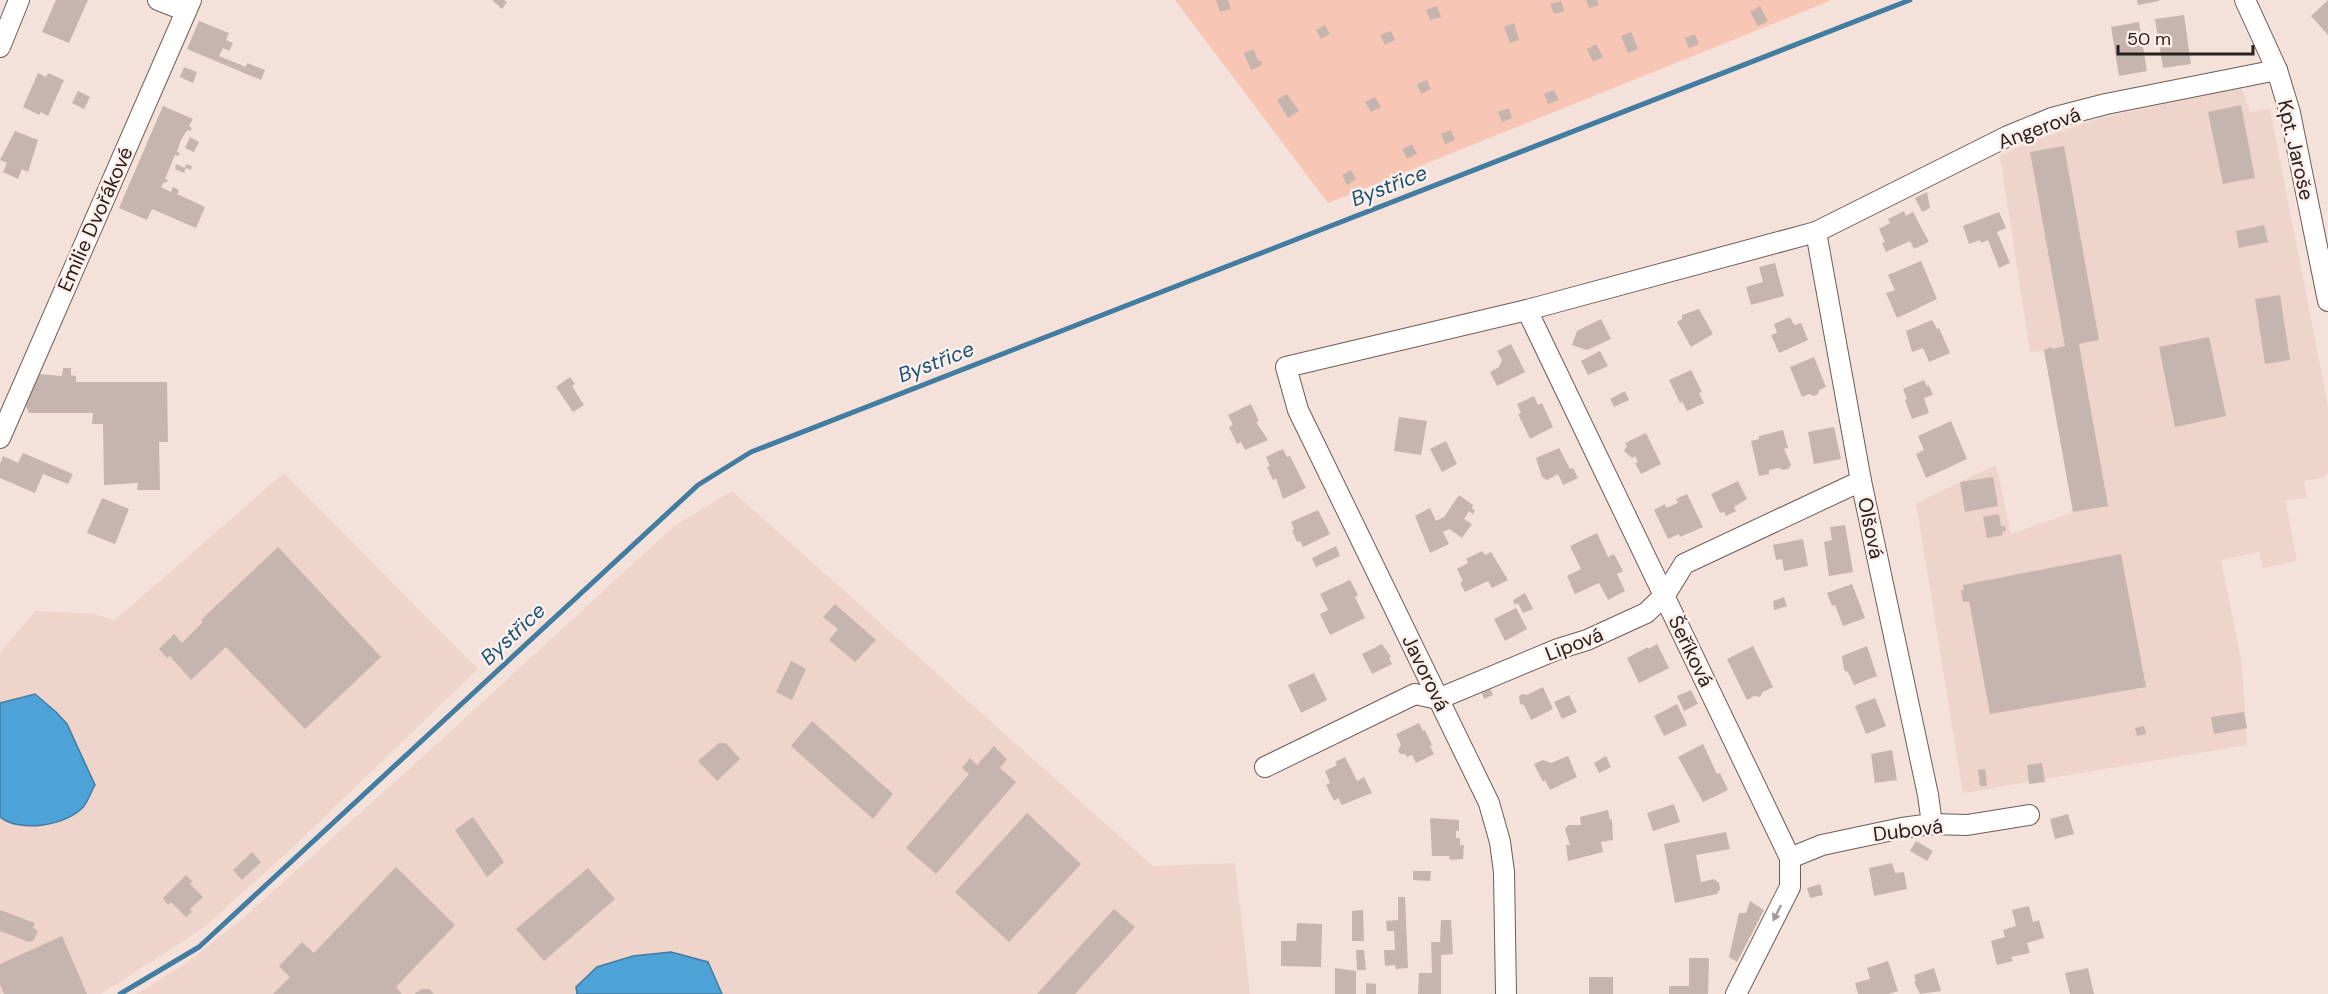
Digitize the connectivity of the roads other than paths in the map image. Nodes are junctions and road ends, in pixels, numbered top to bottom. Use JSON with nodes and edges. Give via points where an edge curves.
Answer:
{"nodes":[{"id":1,"x":19,"y":0,"type":"edge"},
{"id":2,"x":158,"y":0,"type":"edge"},
{"id":3,"x":2245,"y":0,"type":"edge"},
{"id":4,"x":189,"y":5,"type":"edge"},
{"id":5,"x":0,"y":47,"type":"edge"},
{"id":6,"x":2277,"y":70,"type":"junction"},
{"id":7,"x":1816,"y":232,"type":"junction"},
{"id":8,"x":2328,"y":301,"type":"edge"},
{"id":9,"x":1527,"y":310,"type":"junction"},
{"id":10,"x":1286,"y":367,"type":"joint"},
{"id":11,"x":0,"y":438,"type":"edge"},
{"id":12,"x":1861,"y":481,"type":"junction"},
{"id":13,"x":1665,"y":595,"type":"junction"},
{"id":14,"x":1438,"y":699,"type":"junction"},
{"id":15,"x":1265,"y":767,"type":"dead end"},
{"id":16,"x":2029,"y":816,"type":"dead end"},
{"id":17,"x":1932,"y":824,"type":"junction"},
{"id":18,"x":1790,"y":858,"type":"junction"},
{"id":19,"x":1506,"y":994,"type":"edge"},
{"id":20,"x":1736,"y":994,"type":"edge"}],
"edges":[{"from":1,"to":5,"type":"street"},
{"from":2,"to":4,"type":"street"},
{"from":3,"to":6,"type":"street","name":"Kpt. Jaroše"},
{"from":4,"to":11,"type":"street","name":"Emilie Dvořákové"},
{"from":6,"to":7,"type":"street","name":"Angerová","via":[[2052,118]]},
{"from":6,"to":8,"type":"street","name":"Kpt. Jaroše","via":[[2290,113]]},
{"from":7,"to":9,"type":"street","name":"Angerová"},
{"from":7,"to":12,"type":"street","name":"Olšová"},
{"from":9,"to":10,"type":"street","name":"Angerová"},
{"from":9,"to":13,"type":"street","name":"Šeříková"},
{"from":10,"to":14,"type":"street","name":"Javorová","via":[[1298,410]]},
{"from":12,"to":13,"type":"street","name":"Lipová","via":[[1684,564]]},
{"from":12,"to":17,"type":"street","name":"Olšová"},
{"from":13,"to":14,"type":"street","name":"Lipová","via":[[1646,614]]},
{"from":13,"to":18,"type":"street","name":"Šeříková"},
{"from":14,"to":15,"type":"street","name":"Lipová","via":[[1415,694]]},
{"from":14,"to":19,"type":"street","name":"Javorová","via":[[1489,803],[1500,842]]},
{"from":16,"to":17,"type":"street","name":"Dubová","via":[[1967,825]]},
{"from":17,"to":18,"type":"street","name":"Dubová","via":[[1822,845]]},
{"from":18,"to":20,"type":"street","name":"Šeříková","one_way":true,"via":[[1791,886]]}]}
